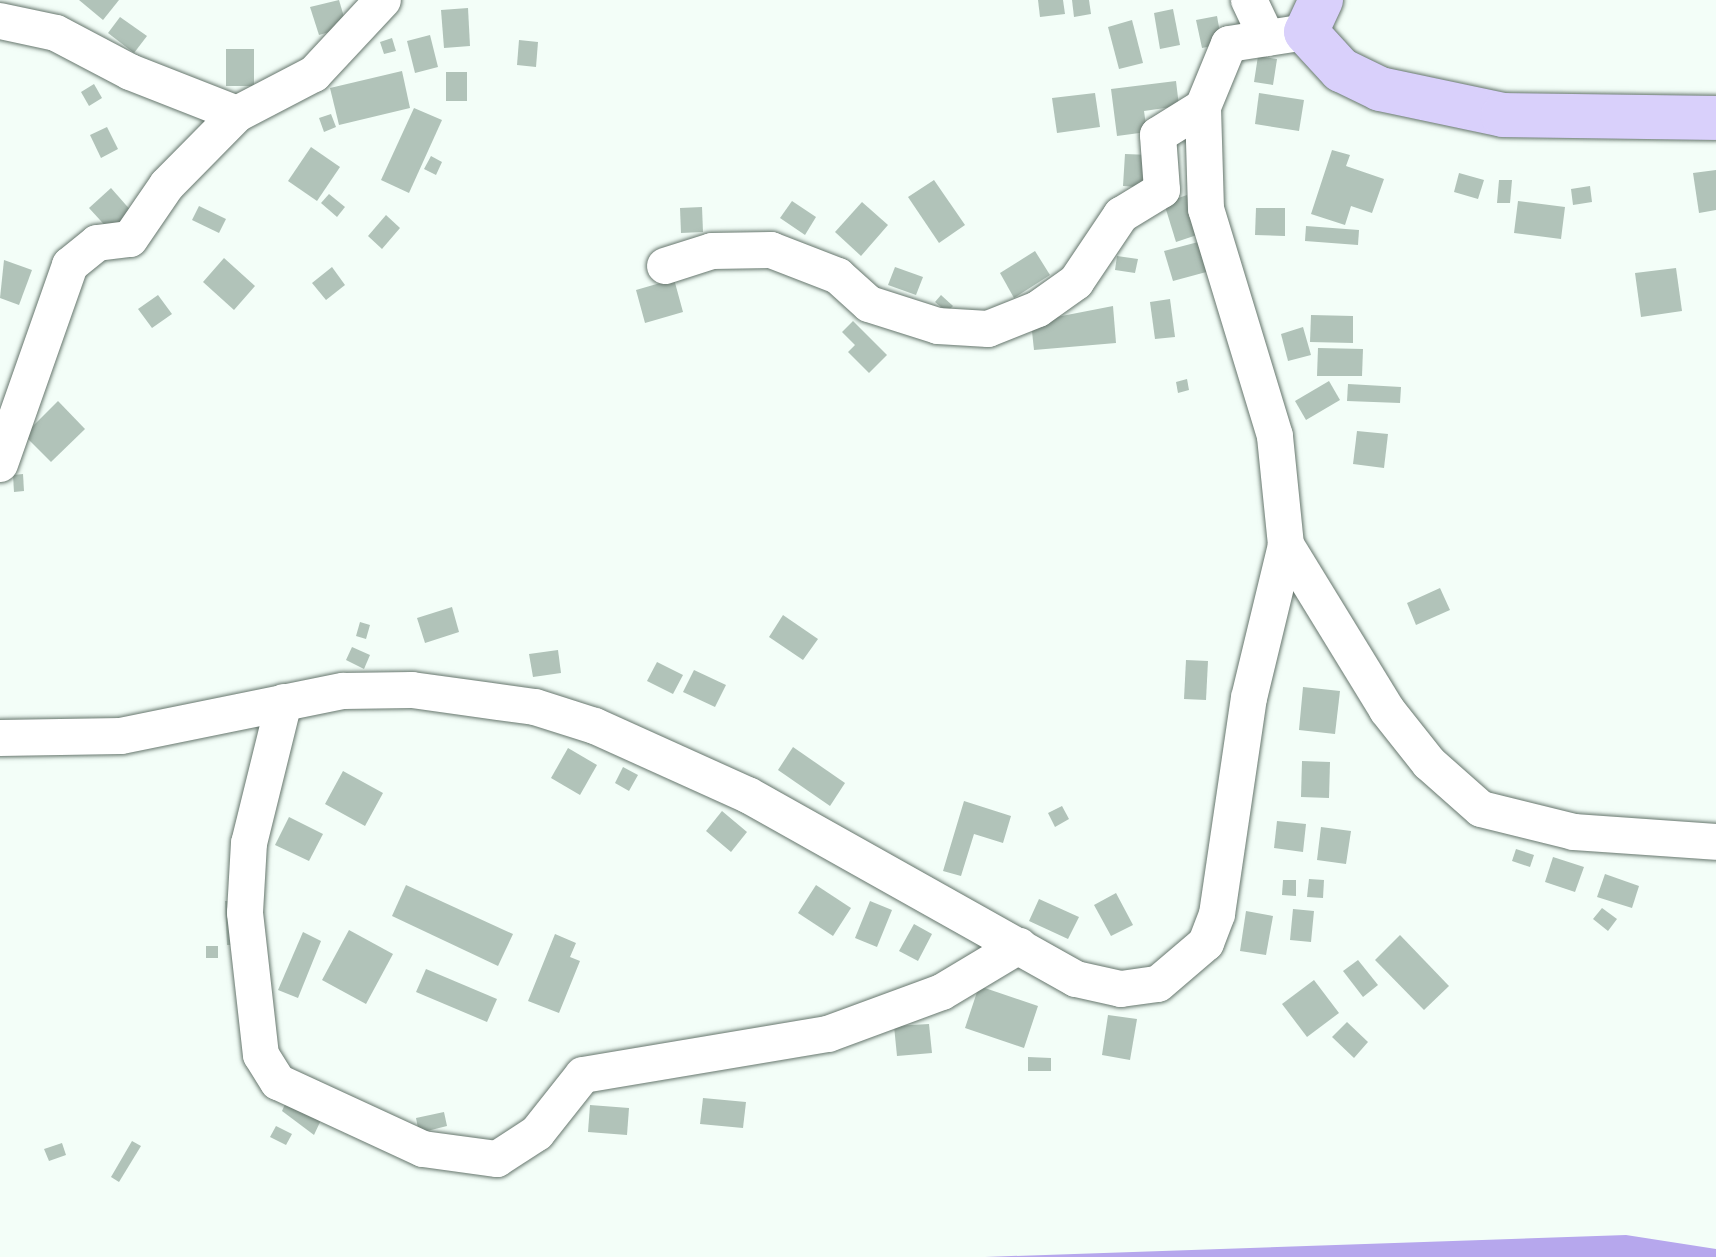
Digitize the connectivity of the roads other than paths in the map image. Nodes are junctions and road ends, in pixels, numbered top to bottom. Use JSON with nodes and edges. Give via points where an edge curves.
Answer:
{"nodes":[{"id":1,"x":383,"y":0,"type":"edge"},
{"id":2,"x":1249,"y":0,"type":"edge"},
{"id":3,"x":0,"y":21,"type":"edge"},
{"id":4,"x":1298,"y":23,"type":"edge"},
{"id":5,"x":1203,"y":107,"type":"junction"},
{"id":6,"x":237,"y":114,"type":"junction"},
{"id":7,"x":1716,"y":118,"type":"edge"},
{"id":8,"x":665,"y":266,"type":"dead end"},
{"id":9,"x":0,"y":464,"type":"edge"},
{"id":10,"x":1286,"y":545,"type":"junction"},
{"id":11,"x":284,"y":702,"type":"junction"},
{"id":12,"x":0,"y":738,"type":"edge"},
{"id":13,"x":1716,"y":842,"type":"edge"},
{"id":14,"x":1019,"y":946,"type":"junction"}],
"edges":[{"from":1,"to":6,"type":"street","via":[[314,74]]},
{"from":2,"to":4,"type":"street"},
{"from":3,"to":6,"type":"street","via":[[56,33],[130,72]]},
{"from":4,"to":5,"type":"street","via":[[1229,44]]},
{"from":4,"to":7,"type":"main road","via":[[1341,70],[1445,106],[1503,115]]},
{"from":5,"to":8,"type":"street","via":[[1158,135],[1162,190],[1121,215],[1076,282],[1047,304],[988,329],[938,326],[869,304],[838,276],[771,250],[712,251]]},
{"from":5,"to":10,"type":"street","via":[[1206,209],[1275,436],[1287,495]]},
{"from":6,"to":9,"type":"street","via":[[167,185],[130,239],[97,243],[70,265]]},
{"from":10,"to":13,"type":"street","via":[[1334,634],[1387,710],[1429,763],[1481,809],[1574,832]]},
{"from":10,"to":14,"type":"street","via":[[1249,698],[1229,866],[1206,943],[1158,984],[1121,989],[1076,979]]},
{"from":11,"to":12,"type":"street","via":[[121,736]]},
{"from":11,"to":14,"type":"street","via":[[343,691],[412,690],[535,707],[595,726],[748,795]]},
{"from":11,"to":14,"type":"street","via":[[253,802],[249,843],[245,913],[261,1055],[278,1082],[423,1149],[497,1159],[537,1133],[583,1075],[828,1034],[942,992]]}]}
